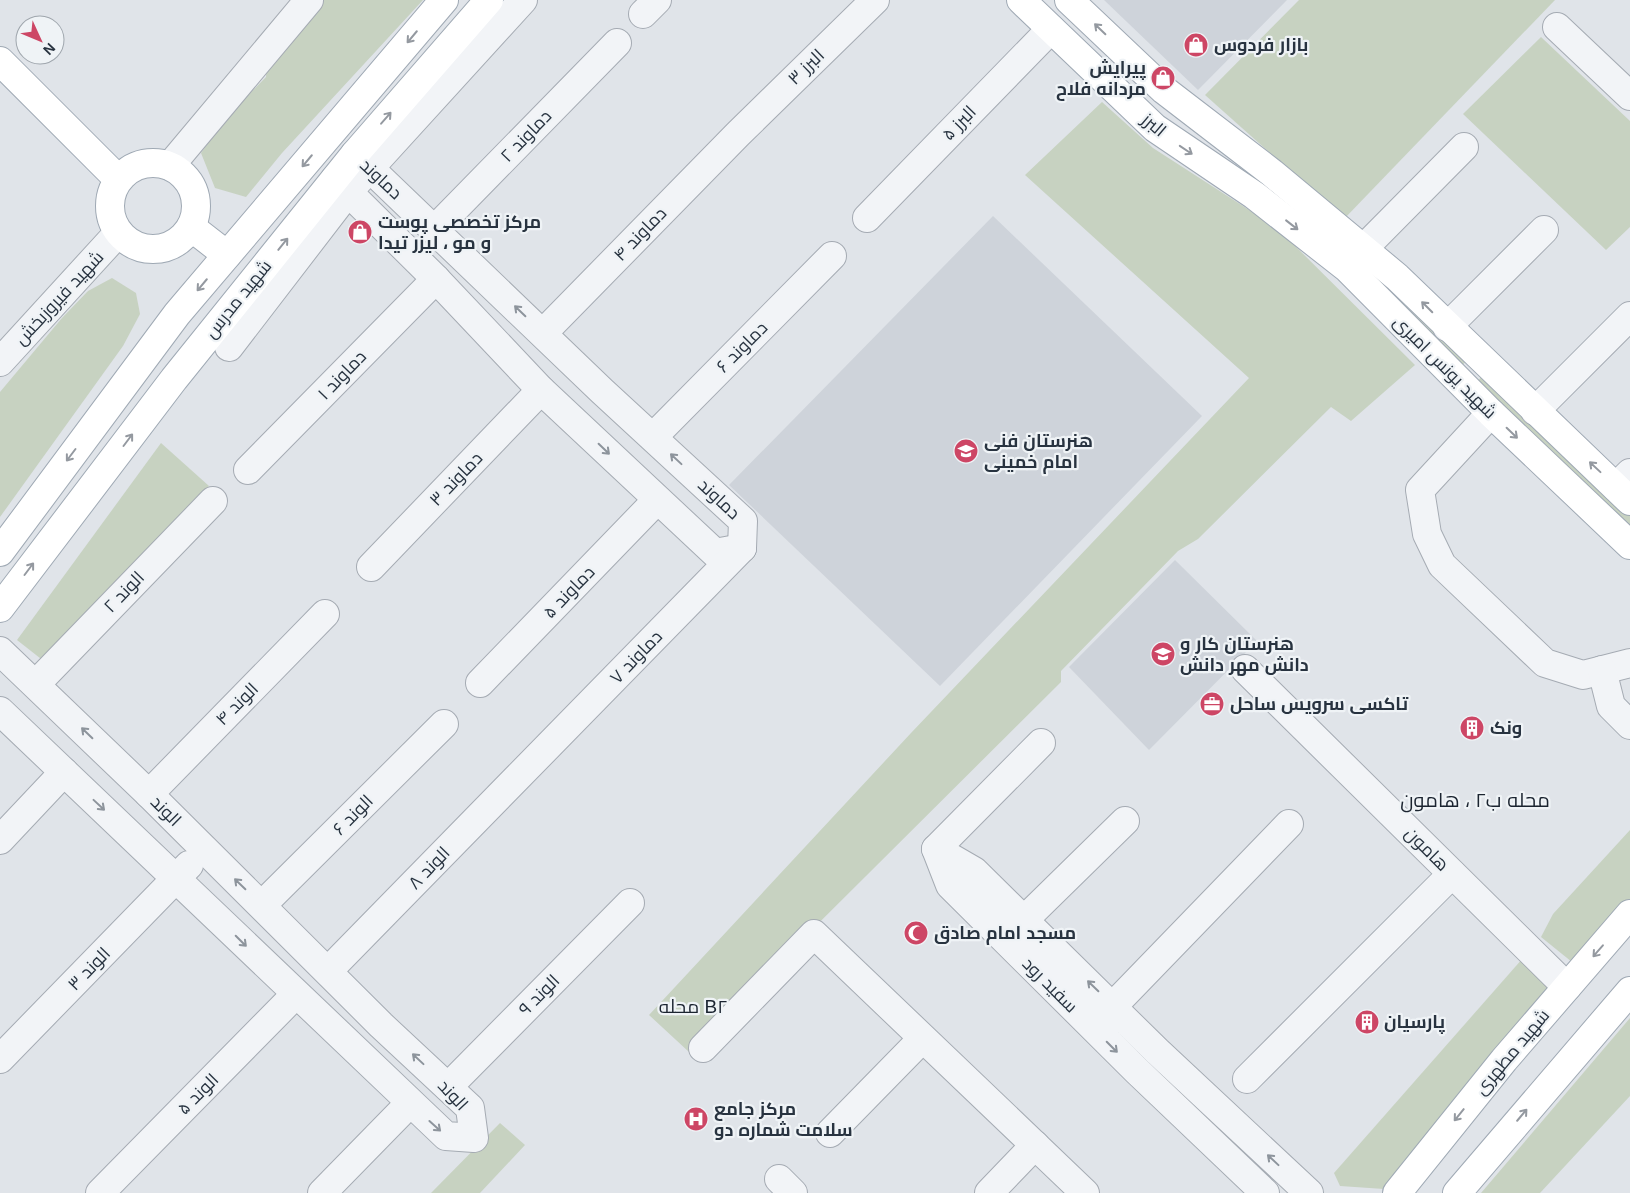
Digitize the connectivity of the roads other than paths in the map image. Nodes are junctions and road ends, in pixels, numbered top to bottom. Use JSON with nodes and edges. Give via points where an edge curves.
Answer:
{"nodes":[{"id":1,"x":309,"y":0,"type":"edge"},
{"id":2,"x":444,"y":0,"type":"edge"},
{"id":3,"x":489,"y":0,"type":"edge"},
{"id":4,"x":523,"y":0,"type":"edge"},
{"id":5,"x":874,"y":0,"type":"edge"},
{"id":6,"x":1021,"y":0,"type":"edge"},
{"id":7,"x":1069,"y":0,"type":"edge"},
{"id":8,"x":1558,"y":27,"type":"dead end"},
{"id":9,"x":1051,"y":29,"type":"junction"},
{"id":10,"x":617,"y":43,"type":"dead end"},
{"id":11,"x":1132,"y":60,"type":"junction"},
{"id":12,"x":0,"y":61,"type":"edge"},
{"id":13,"x":1108,"y":84,"type":"junction"},
{"id":14,"x":1630,"y":96,"type":"edge"},
{"id":15,"x":738,"y":134,"type":"joint"},
{"id":16,"x":1464,"y":147,"type":"dead end"},
{"id":17,"x":363,"y":161,"type":"junction"},
{"id":18,"x":170,"y":166,"type":"junction"},
{"id":19,"x":1272,"y":173,"type":"joint"},
{"id":20,"x":118,"y":179,"type":"junction"},
{"id":21,"x":342,"y":185,"type":"junction"},
{"id":22,"x":1254,"y":195,"type":"joint"},
{"id":23,"x":867,"y":218,"type":"dead end"},
{"id":24,"x":191,"y":226,"type":"junction"},
{"id":25,"x":435,"y":229,"type":"junction"},
{"id":26,"x":1544,"y":230,"type":"dead end"},
{"id":27,"x":118,"y":233,"type":"junction"},
{"id":28,"x":227,"y":255,"type":"junction"},
{"id":29,"x":832,"y":256,"type":"dead end"},
{"id":30,"x":1355,"y":259,"type":"junction"},
{"id":31,"x":436,"y":279,"type":"junction"},
{"id":32,"x":495,"y":286,"type":"junction"},
{"id":33,"x":467,"y":312,"type":"junction"},
{"id":34,"x":1630,"y":316,"type":"edge"},
{"id":35,"x":1448,"y":327,"type":"junction"},
{"id":36,"x":543,"y":333,"type":"junction"},
{"id":37,"x":229,"y":348,"type":"dead end"},
{"id":38,"x":1482,"y":360,"type":"junction"},
{"id":39,"x":0,"y":362,"type":"edge"},
{"id":40,"x":1459,"y":381,"type":"junction"},
{"id":41,"x":541,"y":390,"type":"junction"},
{"id":42,"x":602,"y":391,"type":"junction"},
{"id":43,"x":1535,"y":411,"type":"junction"},
{"id":44,"x":1491,"y":413,"type":"junction"},
{"id":45,"x":573,"y":420,"type":"junction"},
{"id":46,"x":652,"y":437,"type":"junction"},
{"id":47,"x":248,"y":470,"type":"dead end"},
{"id":48,"x":1625,"y":487,"type":"edge"},
{"id":49,"x":213,"y":500,"type":"dead end"},
{"id":50,"x":657,"y":500,"type":"junction"},
{"id":51,"x":1630,"y":545,"type":"edge"},
{"id":52,"x":742,"y":548,"type":"junction"},
{"id":53,"x":0,"y":552,"type":"edge"},
{"id":54,"x":371,"y":567,"type":"dead end"},
{"id":55,"x":0,"y":608,"type":"edge"},
{"id":56,"x":325,"y":614,"type":"dead end"},
{"id":57,"x":4,"y":658,"type":"edge"},
{"id":58,"x":1630,"y":663,"type":"edge"},
{"id":59,"x":1245,"y":669,"type":"dead end"},
{"id":60,"x":1602,"y":670,"type":"junction"},
{"id":61,"x":480,"y":683,"type":"dead end"},
{"id":62,"x":36,"y":684,"type":"junction"},
{"id":63,"x":0,"y":711,"type":"edge"},
{"id":64,"x":444,"y":724,"type":"dead end"},
{"id":65,"x":1630,"y":725,"type":"edge"},
{"id":66,"x":1040,"y":743,"type":"dead end"},
{"id":67,"x":109,"y":755,"type":"junction"},
{"id":68,"x":530,"y":765,"type":"joint"},
{"id":69,"x":71,"y":779,"type":"junction"},
{"id":70,"x":149,"y":794,"type":"junction"},
{"id":71,"x":1124,"y":821,"type":"dead end"},
{"id":72,"x":1289,"y":824,"type":"dead end"},
{"id":73,"x":0,"y":840,"type":"edge"},
{"id":74,"x":936,"y":849,"type":"junction"},
{"id":75,"x":204,"y":850,"type":"junction"},
{"id":76,"x":1452,"y":874,"type":"junction"},
{"id":77,"x":980,"y":877,"type":"junction"},
{"id":78,"x":177,"y":878,"type":"junction"},
{"id":79,"x":960,"y":895,"type":"junction"},
{"id":80,"x":630,"y":903,"type":"dead end"},
{"id":81,"x":262,"y":905,"type":"junction"},
{"id":82,"x":1630,"y":914,"type":"edge"},
{"id":83,"x":1024,"y":920,"type":"junction"},
{"id":84,"x":306,"y":948,"type":"junction"},
{"id":85,"x":329,"y":970,"type":"junction"},
{"id":86,"x":286,"y":985,"type":"junction"},
{"id":87,"x":1567,"y":987,"type":"junction"},
{"id":88,"x":1630,"y":991,"type":"edge"},
{"id":89,"x":1113,"y":1006,"type":"junction"},
{"id":90,"x":381,"y":1025,"type":"junction"},
{"id":91,"x":922,"y":1039,"type":"junction"},
{"id":92,"x":703,"y":1048,"type":"dead end"},
{"id":93,"x":1157,"y":1050,"type":"junction"},
{"id":94,"x":355,"y":1051,"type":"junction"},
{"id":95,"x":0,"y":1059,"type":"edge"},
{"id":96,"x":1137,"y":1072,"type":"junction"},
{"id":97,"x":1247,"y":1079,"type":"dead end"},
{"id":98,"x":448,"y":1087,"type":"junction"},
{"id":99,"x":410,"y":1103,"type":"junction"},
{"id":100,"x":830,"y":1133,"type":"dead end"},
{"id":101,"x":1035,"y":1146,"type":"junction"},
{"id":102,"x":100,"y":1193,"type":"edge"},
{"id":103,"x":322,"y":1193,"type":"edge"},
{"id":104,"x":989,"y":1193,"type":"edge"},
{"id":105,"x":1085,"y":1193,"type":"edge"},
{"id":106,"x":1265,"y":1193,"type":"edge"},
{"id":107,"x":1309,"y":1193,"type":"edge"},
{"id":108,"x":1397,"y":1193,"type":"edge"},
{"id":109,"x":1457,"y":1193,"type":"edge"}],
"edges":[{"from":1,"to":18,"type":"street"},
{"from":2,"to":28,"type":"main road","name":"شهید مدرس","one_way":true},
{"from":17,"to":3,"type":"main road","name":"شهید مدرس","one_way":true},
{"from":4,"to":17,"type":"street"},
{"from":5,"to":15,"type":"street","name":"البرز ۳"},
{"from":6,"to":9,"type":"main road","name":"البرز"},
{"from":11,"to":7,"type":"main road","name":"البرز","one_way":true},
{"from":8,"to":14,"type":"street"},
{"from":9,"to":13,"type":"main road","name":"البرز"},
{"from":9,"to":23,"type":"street","name":"البرز ۵"},
{"from":10,"to":25,"type":"street","name":"دماوند ۲"},
{"from":11,"to":13,"type":"main road"},
{"from":11,"to":19,"type":"main road","name":"البرز","via":[[1164,90]]},
{"from":12,"to":20,"type":"main road"},
{"from":13,"to":22,"type":"main road","name":"البرز","one_way":true,"via":[[1155,128]]},
{"from":15,"to":36,"type":"street","name":"دماوند ۴"},
{"from":16,"to":30,"type":"street"},
{"from":17,"to":21,"type":"main road","name":"شهید مدرس"},
{"from":17,"to":25,"type":"street","name":"دماوند"},
{"from":18,"to":20,"type":"main road","via":[[156,162],[142,164],[128,169]]},
{"from":18,"to":24,"type":"main road","via":[[191,185],[196,199],[196,213]]},
{"from":19,"to":30,"type":"main road","name":"شهید یونس امیری"},
{"from":20,"to":27,"type":"main road","via":[[108,207]]},
{"from":21,"to":31,"type":"street","name":"دماوند"},
{"from":21,"to":37,"type":"street"},
{"from":55,"to":21,"type":"main road","name":"شهید مدرس","one_way":true,"via":[[174,379]]},
{"from":22,"to":30,"type":"main road","name":"شهید یونس امیری","one_way":true},
{"from":24,"to":27,"type":"main road","via":[[182,238],[156,250],[129,243]]},
{"from":24,"to":28,"type":"main road"},
{"from":25,"to":32,"type":"street","name":"دماوند"},
{"from":26,"to":35,"type":"street"},
{"from":27,"to":39,"type":"street","name":"شهید فیروزبخش"},
{"from":28,"to":53,"type":"main road","name":"شهید مدرس","one_way":true,"via":[[177,314]]},
{"from":29,"to":46,"type":"street","name":"دماوند ۶"},
{"from":35,"to":30,"type":"main road","name":"شهید یونس امیری","one_way":true,"via":[[1397,277]]},
{"from":30,"to":40,"type":"main road","name":"شهید یونس امیری"},
{"from":31,"to":33,"type":"street","name":"دماوند"},
{"from":31,"to":47,"type":"street","name":"دماوند ۱"},
{"from":32,"to":33,"type":"street"},
{"from":36,"to":32,"type":"street","name":"دماوند","one_way":true},
{"from":33,"to":41,"type":"street","name":"دماوند"},
{"from":34,"to":43,"type":"street"},
{"from":35,"to":38,"type":"main road","name":"شهید یونس امیری"},
{"from":36,"to":42,"type":"street","name":"دماوند"},
{"from":38,"to":40,"type":"main road"},
{"from":38,"to":43,"type":"main road","name":"شهید یونس امیری"},
{"from":40,"to":44,"type":"main road","name":"شهید یونس امیری"},
{"from":41,"to":45,"type":"street","name":"دماوند"},
{"from":41,"to":54,"type":"street","name":"دماوند ۳"},
{"from":42,"to":45,"type":"street"},
{"from":42,"to":46,"type":"street","name":"دماوند"},
{"from":48,"to":43,"type":"main road","name":"شهید یونس امیری","one_way":true},
{"from":44,"to":51,"type":"main road","name":"شهید یونس امیری","one_way":true},
{"from":44,"to":60,"type":"street","via":[[1420,490],[1427,534],[1442,565],[1545,663],[1583,675]]},
{"from":45,"to":50,"type":"street","name":"دماوند","one_way":true},
{"from":52,"to":46,"type":"street","name":"دماوند","one_way":true,"via":[[744,521]]},
{"from":49,"to":62,"type":"street","name":"الوند ۲"},
{"from":50,"to":52,"type":"street","name":"دماوند","via":[[715,553]]},
{"from":50,"to":61,"type":"street","name":"دماوند ۵"},
{"from":52,"to":68,"type":"street","name":"دماوند ۷"},
{"from":56,"to":70,"type":"street","name":"الوند ۴"},
{"from":57,"to":62,"type":"street","name":"الوند"},
{"from":58,"to":60,"type":"street"},
{"from":59,"to":76,"type":"street","name":"هامون"},
{"from":60,"to":65,"type":"street","via":[[1611,706]]},
{"from":67,"to":62,"type":"street","name":"الوند","one_way":true},
{"from":63,"to":69,"type":"street","name":"الوند"},
{"from":64,"to":81,"type":"street","name":"الوند ۶"},
{"from":66,"to":74,"type":"street"},
{"from":67,"to":69,"type":"street"},
{"from":67,"to":70,"type":"street","name":"الوند"},
{"from":68,"to":85,"type":"street","name":"الوند ۸"},
{"from":69,"to":73,"type":"street"},
{"from":69,"to":78,"type":"street","name":"الوند","one_way":true},
{"from":70,"to":75,"type":"street","name":"الوند"},
{"from":71,"to":83,"type":"street"},
{"from":72,"to":89,"type":"street"},
{"from":74,"to":77,"type":"street","name":"سفید رود"},
{"from":74,"to":79,"type":"street","name":"سفید رود","via":[[950,885]]},
{"from":75,"to":78,"type":"street","name":"الوند ۳"},
{"from":81,"to":75,"type":"street","name":"الوند","one_way":true},
{"from":76,"to":87,"type":"street","name":"هامون"},
{"from":76,"to":97,"type":"street"},
{"from":77,"to":79,"type":"street"},
{"from":77,"to":83,"type":"street","name":"سفید رود"},
{"from":78,"to":86,"type":"street","name":"الوند","one_way":true},
{"from":78,"to":95,"type":"street","name":"الوند ۳"},
{"from":79,"to":96,"type":"street","name":"سفید رود","one_way":true},
{"from":80,"to":98,"type":"street","name":"الوند ۹"},
{"from":81,"to":84,"type":"street","name":"الوند"},
{"from":82,"to":87,"type":"main road","name":"شهید مطهری","one_way":true},
{"from":89,"to":83,"type":"street","name":"سفید رود","one_way":true},
{"from":84,"to":85,"type":"street","name":"الوند"},
{"from":84,"to":86,"type":"street","name":"الوند ۵"},
{"from":85,"to":90,"type":"street","name":"الوند"},
{"from":86,"to":94,"type":"street","name":"الوند"},
{"from":86,"to":102,"type":"street","name":"الوند ۵"},
{"from":87,"to":108,"type":"main road","name":"شهید مطهری","one_way":true},
{"from":109,"to":88,"type":"main road","one_way":true},
{"from":89,"to":93,"type":"street","name":"سفید رود"},
{"from":90,"to":94,"type":"street"},
{"from":98,"to":90,"type":"street","name":"الوند","one_way":true},
{"from":91,"to":92,"type":"street","via":[[814,934]]},
{"from":91,"to":100,"type":"street"},
{"from":91,"to":101,"type":"street"},
{"from":93,"to":96,"type":"street"},
{"from":107,"to":93,"type":"street","name":"سفید رود","one_way":true},
{"from":94,"to":99,"type":"street","name":"الوند"},
{"from":96,"to":106,"type":"street","name":"سفید رود"},
{"from":99,"to":98,"type":"street","name":"الوند","one_way":true,"via":[[446,1136],[474,1138],[470,1108]]},
{"from":99,"to":103,"type":"street"},
{"from":101,"to":104,"type":"street"},
{"from":101,"to":105,"type":"street"}]}
